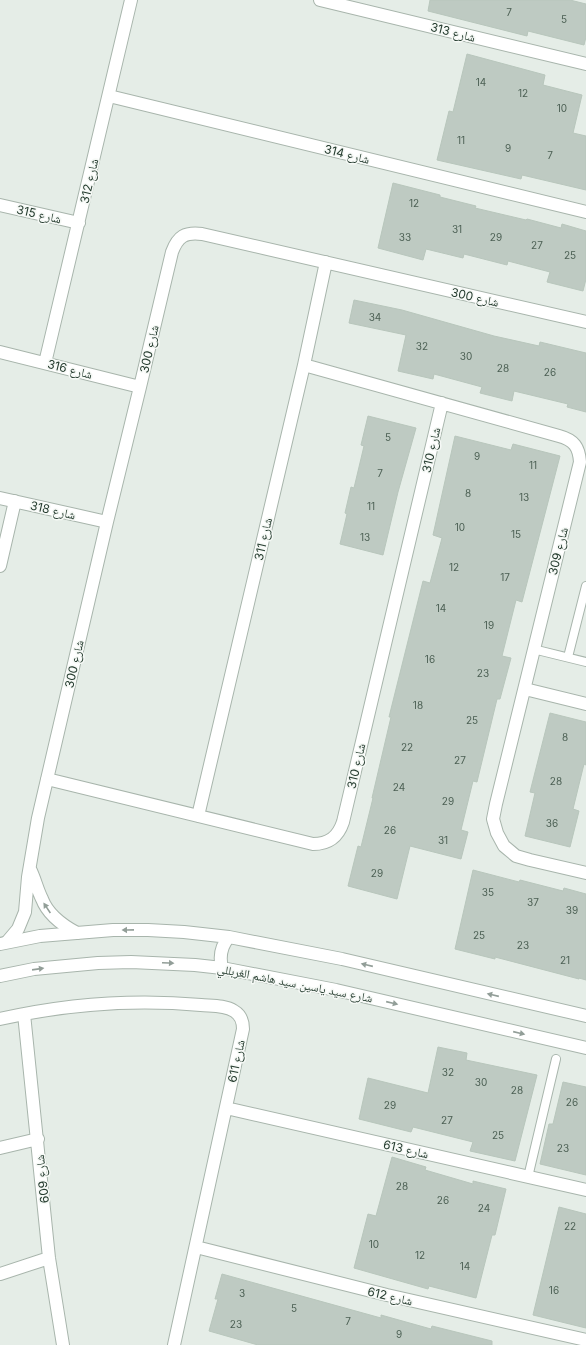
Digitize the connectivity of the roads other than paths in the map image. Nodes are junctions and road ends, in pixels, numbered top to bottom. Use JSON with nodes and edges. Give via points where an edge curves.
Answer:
{"nodes":[{"id":1,"x":132,"y":0,"type":"edge"},
{"id":2,"x":320,"y":0,"type":"edge"},
{"id":3,"x":586,"y":64,"type":"edge"},
{"id":4,"x":109,"y":96,"type":"junction"},
{"id":5,"x":0,"y":205,"type":"edge"},
{"id":6,"x":586,"y":212,"type":"edge"},
{"id":7,"x":79,"y":223,"type":"junction"},
{"id":8,"x":326,"y":262,"type":"junction"},
{"id":9,"x":586,"y":322,"type":"edge"},
{"id":10,"x":0,"y":352,"type":"edge"},
{"id":11,"x":45,"y":363,"type":"junction"},
{"id":12,"x":304,"y":365,"type":"junction"},
{"id":13,"x":140,"y":387,"type":"junction"},
{"id":14,"x":442,"y":404,"type":"junction"},
{"id":15,"x":583,"y":455,"type":"edge"},
{"id":16,"x":0,"y":498,"type":"edge"},
{"id":17,"x":15,"y":501,"type":"junction"},
{"id":18,"x":107,"y":522,"type":"junction"},
{"id":19,"x":0,"y":566,"type":"edge"},
{"id":20,"x":586,"y":586,"type":"edge"},
{"id":21,"x":533,"y":649,"type":"junction"},
{"id":22,"x":568,"y":657,"type":"junction"},
{"id":23,"x":586,"y":662,"type":"edge"},
{"id":24,"x":525,"y":689,"type":"junction"},
{"id":25,"x":586,"y":704,"type":"edge"},
{"id":26,"x":47,"y":779,"type":"junction"},
{"id":27,"x":198,"y":816,"type":"junction"},
{"id":28,"x":30,"y":869,"type":"junction"},
{"id":29,"x":586,"y":873,"type":"edge"},
{"id":30,"x":77,"y":932,"type":"junction"},
{"id":31,"x":229,"y":937,"type":"junction"},
{"id":32,"x":3,"y":943,"type":"edge"},
{"id":33,"x":222,"y":968,"type":"junction"},
{"id":34,"x":0,"y":976,"type":"edge"},
{"id":35,"x":24,"y":1014,"type":"junction"},
{"id":36,"x":586,"y":1016,"type":"edge"},
{"id":37,"x":0,"y":1019,"type":"edge"},
{"id":38,"x":586,"y":1048,"type":"edge"},
{"id":39,"x":556,"y":1059,"type":"dead end"},
{"id":40,"x":226,"y":1108,"type":"junction"},
{"id":41,"x":38,"y":1139,"type":"junction"},
{"id":42,"x":0,"y":1148,"type":"edge"},
{"id":43,"x":528,"y":1177,"type":"junction"},
{"id":44,"x":586,"y":1190,"type":"edge"},
{"id":45,"x":196,"y":1247,"type":"junction"},
{"id":46,"x":49,"y":1258,"type":"junction"},
{"id":47,"x":0,"y":1274,"type":"edge"},
{"id":48,"x":586,"y":1340,"type":"edge"},
{"id":49,"x":62,"y":1345,"type":"edge"},
{"id":50,"x":174,"y":1345,"type":"edge"}],
"edges":[{"from":1,"to":4,"type":"street","name":"شارع 312"},
{"from":2,"to":3,"type":"street","name":"شارع 313"},
{"from":4,"to":6,"type":"street","name":"شارع 314"},
{"from":4,"to":7,"type":"street","name":"شارع 312"},
{"from":5,"to":7,"type":"street","name":"شارع 315"},
{"from":7,"to":11,"type":"street","name":"شارع 312"},
{"from":8,"to":9,"type":"street","name":"شارع 300"},
{"from":8,"to":12,"type":"street","name":"شارع 311"},
{"from":8,"to":13,"type":"street","name":"شارع 300","via":[[202,234],[192,233],[183,236],[175,243],[172,252]]},
{"from":10,"to":11,"type":"street","name":"شارع 316"},
{"from":11,"to":13,"type":"street","name":"شارع 316"},
{"from":12,"to":14,"type":"street","name":"شارع 309"},
{"from":12,"to":27,"type":"street","name":"شارع 311"},
{"from":13,"to":18,"type":"street","name":"شارع 300"},
{"from":14,"to":15,"type":"street","name":"شارع 309","via":[[568,438]]},
{"from":14,"to":27,"type":"street","name":"شارع 310","via":[[340,829],[327,842],[313,844]]},
{"from":15,"to":21,"type":"street","name":"شارع 309"},
{"from":16,"to":17,"type":"street","name":"شارع 318"},
{"from":17,"to":18,"type":"street","name":"شارع 318"},
{"from":17,"to":19,"type":"street"},
{"from":18,"to":26,"type":"street","name":"شارع 300"},
{"from":20,"to":22,"type":"lane"},
{"from":21,"to":22,"type":"lane"},
{"from":21,"to":24,"type":"street","name":"شارع 309"},
{"from":22,"to":23,"type":"lane"},
{"from":24,"to":25,"type":"street"},
{"from":24,"to":29,"type":"street","name":"شارع 309","via":[[493,819],[497,833],[504,846],[516,856]]},
{"from":26,"to":27,"type":"street","name":"شارع 310"},
{"from":26,"to":28,"type":"street","name":"شارع 300"},
{"from":30,"to":28,"type":"street","name":"شارع 300","one_way":true,"via":[[60,922],[47,908]]},
{"from":28,"to":32,"type":"street","name":"شارع 300","via":[[25,912],[18,929]]},
{"from":31,"to":30,"type":"street","one_way":true,"via":[[148,930]]},
{"from":30,"to":32,"type":"street"},
{"from":31,"to":33,"type":"street","via":[[220,954]]},
{"from":36,"to":31,"type":"street","one_way":true,"via":[[342,959]]},
{"from":34,"to":33,"type":"street","name":"شارع سيد ياسين سيد هاشم الغربللي","one_way":true,"via":[[65,965],[124,962]]},
{"from":33,"to":38,"type":"street","name":"شارع سيد ياسين سيد هاشم الغربللي","one_way":true,"via":[[336,990]]},
{"from":35,"to":37,"type":"street","name":"شارع 611"},
{"from":35,"to":40,"type":"street","name":"شارع 611","via":[[129,1002],[193,1005],[235,1011],[242,1019],[243,1029]]},
{"from":35,"to":41,"type":"street","name":"شارع 609"},
{"from":39,"to":43,"type":"lane"},
{"from":40,"to":43,"type":"street","name":"شارع 613"},
{"from":40,"to":45,"type":"street","name":"شارع 611"},
{"from":41,"to":42,"type":"street"},
{"from":41,"to":46,"type":"street","name":"شارع 609"},
{"from":43,"to":44,"type":"street","name":"شارع 613"},
{"from":45,"to":48,"type":"street","name":"شارع 612","via":[[394,1297]]},
{"from":45,"to":50,"type":"street","name":"شارع 611"},
{"from":46,"to":47,"type":"street"},
{"from":46,"to":49,"type":"street","name":"شارع 609"}]}
